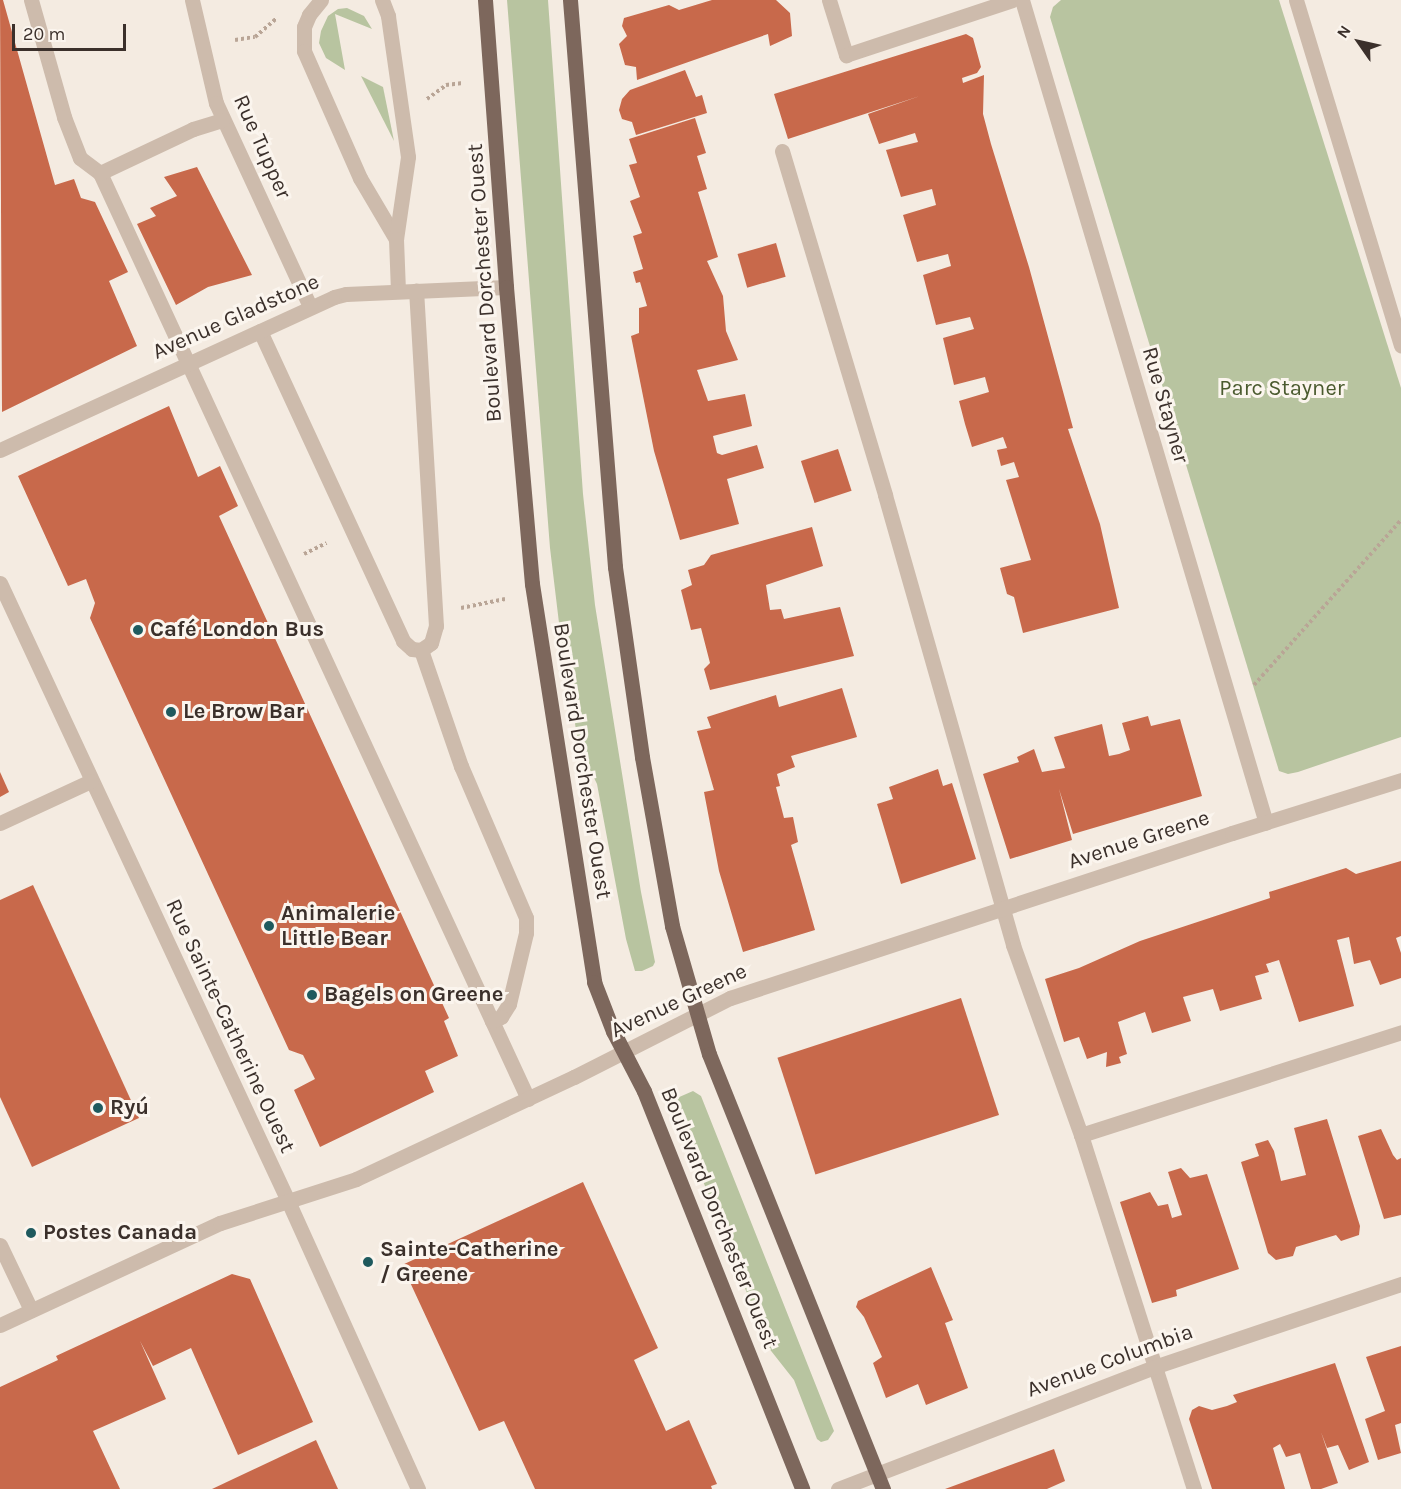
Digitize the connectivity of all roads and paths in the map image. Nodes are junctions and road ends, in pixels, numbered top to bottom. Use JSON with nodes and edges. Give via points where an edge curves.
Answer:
{"nodes":[{"id":1,"x":31,"y":0,"type":"edge"},
{"id":2,"x":192,"y":0,"type":"edge"},
{"id":3,"x":321,"y":0,"type":"edge"},
{"id":4,"x":382,"y":0,"type":"edge"},
{"id":5,"x":485,"y":0,"type":"edge"},
{"id":6,"x":570,"y":0,"type":"edge"},
{"id":7,"x":829,"y":0,"type":"edge"},
{"id":8,"x":1012,"y":0,"type":"edge"},
{"id":9,"x":1022,"y":0,"type":"edge"},
{"id":10,"x":1296,"y":0,"type":"edge"},
{"id":11,"x":284,"y":12,"type":"dead end"},
{"id":12,"x":235,"y":40,"type":"dead end"},
{"id":13,"x":463,"y":83,"type":"dead end"},
{"id":14,"x":446,"y":85,"type":"dead end"},
{"id":15,"x":223,"y":120,"type":"junction"},
{"id":16,"x":782,"y":151,"type":"dead end"},
{"id":17,"x":100,"y":173,"type":"junction"},
{"id":18,"x":396,"y":239,"type":"junction"},
{"id":19,"x":506,"y":287,"type":"junction"},
{"id":20,"x":398,"y":291,"type":"junction"},
{"id":21,"x":416,"y":291,"type":"junction"},
{"id":22,"x":310,"y":306,"type":"junction"},
{"id":23,"x":260,"y":331,"type":"junction"},
{"id":24,"x":1401,"y":345,"type":"edge"},
{"id":25,"x":190,"y":363,"type":"junction"},
{"id":26,"x":0,"y":450,"type":"edge"},
{"id":27,"x":1401,"y":520,"type":"edge"},
{"id":28,"x":332,"y":541,"type":"dead end"},
{"id":29,"x":296,"y":558,"type":"dead end"},
{"id":30,"x":0,"y":583,"type":"edge"},
{"id":31,"x":505,"y":599,"type":"dead end"},
{"id":32,"x":458,"y":609,"type":"dead end"},
{"id":33,"x":422,"y":650,"type":"junction"},
{"id":34,"x":1249,"y":690,"type":"dead end"},
{"id":35,"x":1401,"y":780,"type":"edge"},
{"id":36,"x":91,"y":781,"type":"junction"},
{"id":37,"x":0,"y":823,"type":"edge"},
{"id":38,"x":1266,"y":823,"type":"junction"},
{"id":39,"x":1004,"y":908,"type":"junction"},
{"id":40,"x":696,"y":1013,"type":"junction"},
{"id":41,"x":492,"y":1021,"type":"junction"},
{"id":42,"x":1401,"y":1032,"type":"edge"},
{"id":43,"x":623,"y":1051,"type":"junction"},
{"id":44,"x":528,"y":1099,"type":"junction"},
{"id":45,"x":1081,"y":1135,"type":"junction"},
{"id":46,"x":288,"y":1201,"type":"junction"},
{"id":47,"x":0,"y":1245,"type":"edge"},
{"id":48,"x":1401,"y":1284,"type":"edge"},
{"id":49,"x":31,"y":1310,"type":"junction"},
{"id":50,"x":0,"y":1325,"type":"edge"},
{"id":51,"x":1154,"y":1367,"type":"junction"},
{"id":52,"x":877,"y":1474,"type":"junction"},
{"id":53,"x":418,"y":1489,"type":"edge"},
{"id":54,"x":802,"y":1489,"type":"edge"},
{"id":55,"x":838,"y":1489,"type":"edge"},
{"id":56,"x":883,"y":1489,"type":"edge"},
{"id":57,"x":1194,"y":1489,"type":"edge"}],
"edges":[{"from":1,"to":17,"type":"street","via":[[64,117],[80,158]]},
{"from":2,"to":15,"type":"street","name":"Rue Tupper","via":[[210,86]]},
{"from":3,"to":18,"type":"street","via":[[304,27],[304,51],[360,178]]},
{"from":4,"to":18,"type":"street","via":[[388,16],[408,157]]},
{"from":5,"to":19,"type":"main road","name":"Boulevard Dorchester Ouest"},
{"from":6,"to":40,"type":"main road","via":[[617,578],[642,757],[672,926]]},
{"from":7,"to":8,"type":"street","via":[[846,55]]},
{"from":9,"to":38,"type":"street","name":"Rue Stayner"},
{"from":10,"to":24,"type":"street"},
{"from":11,"to":12,"type":"path","via":[[255,37]]},
{"from":13,"to":14,"type":"path"},
{"from":15,"to":17,"type":"street","via":[[193,129]]},
{"from":15,"to":22,"type":"street","name":"Rue Tupper"},
{"from":16,"to":39,"type":"street"},
{"from":17,"to":25,"type":"street"},
{"from":18,"to":20,"type":"street"},
{"from":19,"to":21,"type":"street","name":"Avenue Gladstone"},
{"from":19,"to":43,"type":"main road","name":"Boulevard Dorchester Ouest","via":[[532,584],[555,737],[594,982]]},
{"from":20,"to":21,"type":"street","name":"Avenue Gladstone"},
{"from":20,"to":22,"type":"street","name":"Avenue Gladstone","via":[[346,294]]},
{"from":21,"to":33,"type":"street","via":[[436,626],[431,643]]},
{"from":22,"to":23,"type":"street","name":"Avenue Gladstone"},
{"from":23,"to":25,"type":"street","name":"Avenue Gladstone"},
{"from":23,"to":33,"type":"street","via":[[403,641],[412,649]]},
{"from":25,"to":26,"type":"street","name":"Avenue Gladstone"},
{"from":25,"to":41,"type":"street"},
{"from":27,"to":34,"type":"path"},
{"from":28,"to":29,"type":"path"},
{"from":30,"to":36,"type":"street","name":"Rue Sainte-Catherine Ouest"},
{"from":31,"to":32,"type":"path"},
{"from":33,"to":41,"type":"street","via":[[461,766],[526,918],[509,1004],[501,1017]]},
{"from":35,"to":38,"type":"street","name":"Avenue Greene"},
{"from":36,"to":37,"type":"street"},
{"from":36,"to":46,"type":"street","name":"Rue Sainte-Catherine Ouest"},
{"from":38,"to":39,"type":"street","name":"Avenue Greene"},
{"from":39,"to":40,"type":"street","name":"Avenue Greene","via":[[742,994]]},
{"from":39,"to":45,"type":"street","via":[[1013,945]]},
{"from":40,"to":43,"type":"street","name":"Avenue Greene"},
{"from":40,"to":52,"type":"main road"},
{"from":41,"to":44,"type":"street"},
{"from":42,"to":45,"type":"street"},
{"from":43,"to":44,"type":"street","name":"Avenue Greene"},
{"from":43,"to":54,"type":"main road","name":"Boulevard Dorchester Ouest","via":[[644,1091]]},
{"from":44,"to":46,"type":"street","name":"Avenue Greene","via":[[356,1179]]},
{"from":45,"to":51,"type":"street"},
{"from":46,"to":49,"type":"street","name":"Avenue Greene","via":[[220,1222]]},
{"from":46,"to":53,"type":"street","name":"Rue Sainte-Catherine Ouest"},
{"from":47,"to":49,"type":"street"},
{"from":48,"to":51,"type":"street","name":"Avenue Columbia"},
{"from":49,"to":50,"type":"street","name":"Avenue Greene"},
{"from":51,"to":52,"type":"street","name":"Avenue Columbia"},
{"from":51,"to":57,"type":"street"},
{"from":52,"to":55,"type":"street","name":"Avenue Columbia"},
{"from":52,"to":56,"type":"main road"}]}
